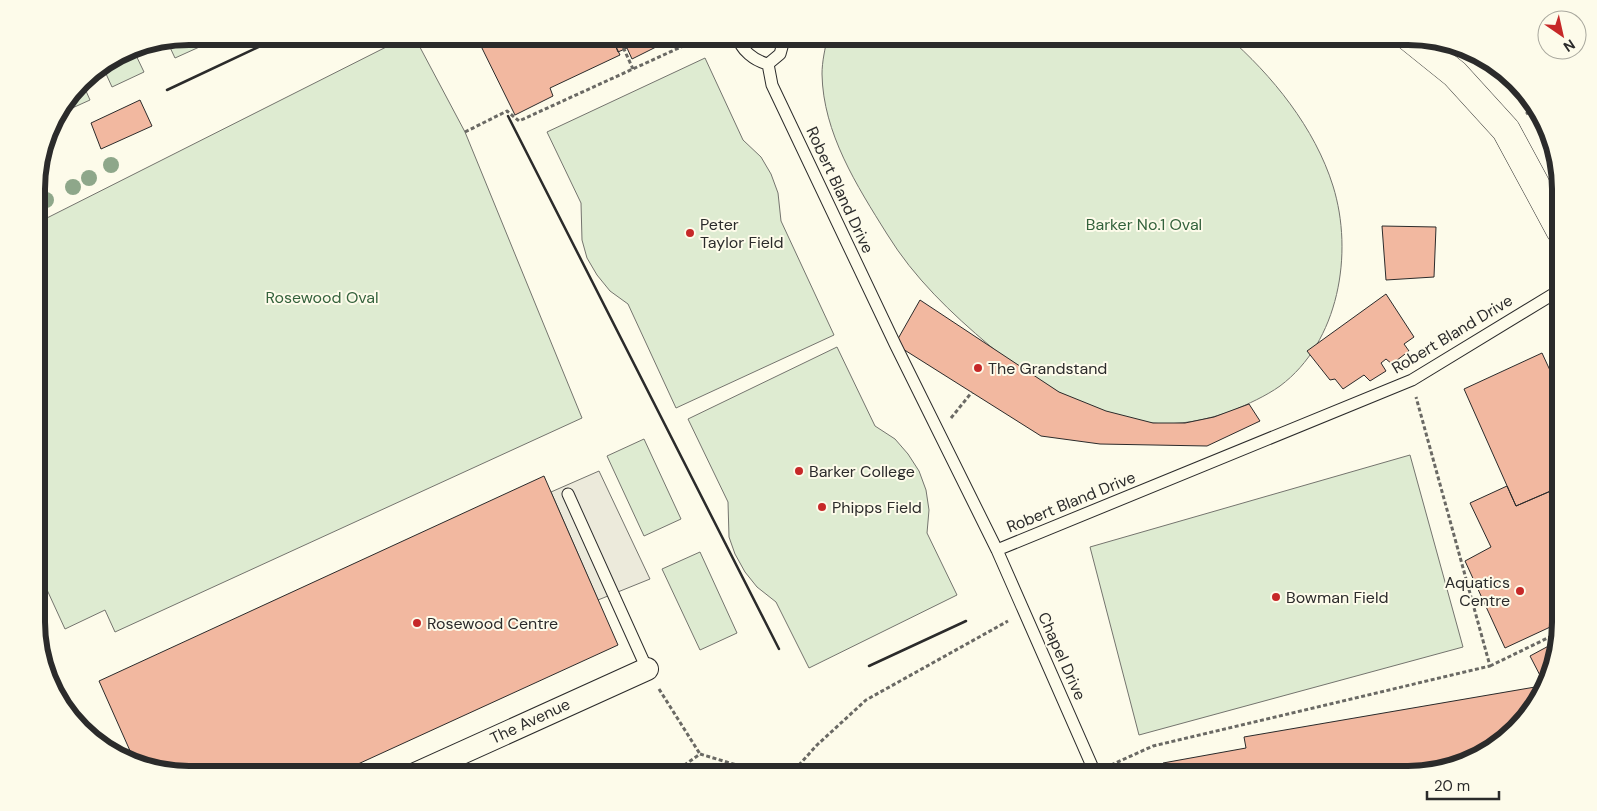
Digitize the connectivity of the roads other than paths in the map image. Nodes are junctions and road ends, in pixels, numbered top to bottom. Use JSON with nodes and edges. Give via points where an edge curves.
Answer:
{"nodes":[{"id":1,"x":741,"y":45,"type":"edge"},
{"id":2,"x":782,"y":45,"type":"edge"},
{"id":3,"x":1420,"y":46,"type":"edge"},
{"id":4,"x":768,"y":64,"type":"junction"},
{"id":5,"x":1552,"y":215,"type":"edge"},
{"id":6,"x":1552,"y":295,"type":"edge"},
{"id":7,"x":568,"y":494,"type":"dead end"},
{"id":8,"x":997,"y":550,"type":"junction"},
{"id":9,"x":647,"y":669,"type":"joint"},
{"id":10,"x":434,"y":766,"type":"edge"},
{"id":11,"x":1093,"y":766,"type":"edge"}],
"edges":[{"from":1,"to":4,"type":"lane","via":[[758,62]]},
{"from":2,"to":4,"type":"lane","via":[[780,54]]},
{"from":3,"to":5,"type":"street","via":[[1454,74],[1506,130]]},
{"from":4,"to":8,"type":"lane","name":"Robert Bland Drive","via":[[772,85]]},
{"from":6,"to":8,"type":"lane","name":"Robert Bland Drive","via":[[1412,380]]},
{"from":7,"to":9,"type":"lane"},
{"from":8,"to":11,"type":"lane","name":"Chapel Drive"},
{"from":9,"to":10,"type":"street","name":"The Avenue"}]}
